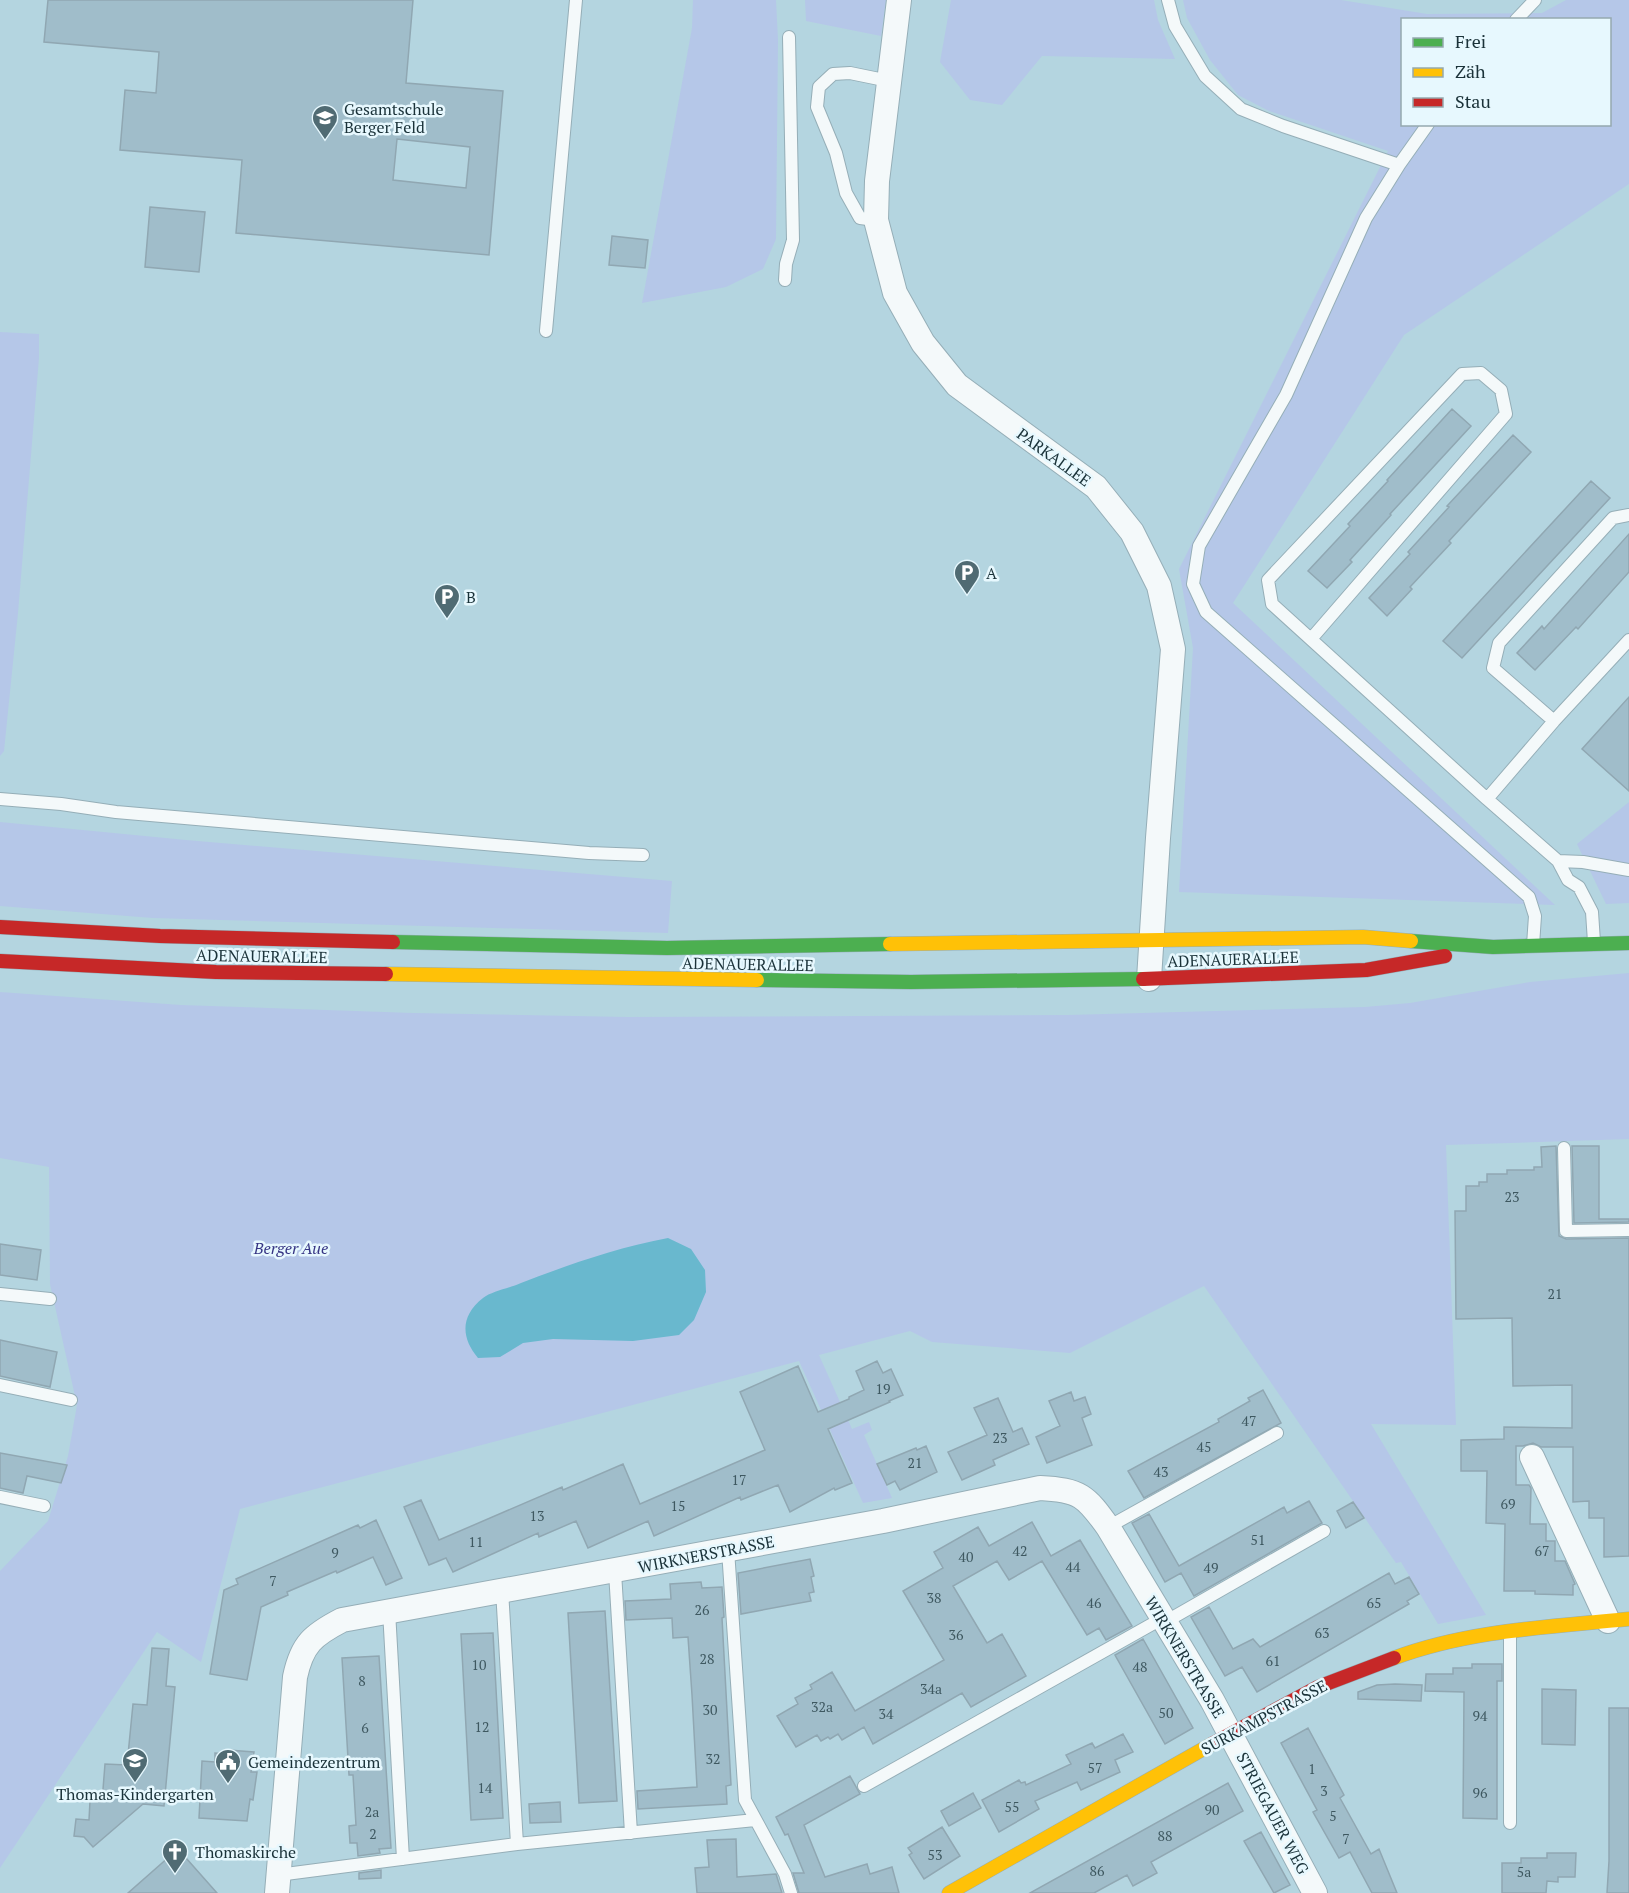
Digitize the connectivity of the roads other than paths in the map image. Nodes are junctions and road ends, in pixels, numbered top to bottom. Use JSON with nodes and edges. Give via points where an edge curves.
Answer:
{"nodes":[{"id":1,"x":576,"y":0,"type":"edge"},
{"id":2,"x":899,"y":0,"type":"edge"},
{"id":3,"x":1168,"y":0,"type":"edge"},
{"id":4,"x":1535,"y":0,"type":"edge"},
{"id":5,"x":1518,"y":18,"type":"edge"},
{"id":6,"x":789,"y":37,"type":"dead end"},
{"id":7,"x":889,"y":81,"type":"junction"},
{"id":8,"x":1427,"y":126,"type":"edge"},
{"id":9,"x":1399,"y":165,"type":"junction"},
{"id":10,"x":876,"y":220,"type":"junction"},
{"id":11,"x":785,"y":280,"type":"dead end"},
{"id":12,"x":546,"y":331,"type":"dead end"},
{"id":13,"x":1629,"y":515,"type":"edge"},
{"id":14,"x":1311,"y":639,"type":"junction"},
{"id":15,"x":1629,"y":640,"type":"edge"},
{"id":16,"x":1554,"y":721,"type":"junction"},
{"id":17,"x":1487,"y":799,"type":"junction"},
{"id":18,"x":0,"y":800,"type":"edge"},
{"id":19,"x":643,"y":855,"type":"dead end"},
{"id":20,"x":1558,"y":861,"type":"junction"},
{"id":21,"x":1629,"y":870,"type":"edge"},
{"id":22,"x":0,"y":927,"type":"edge"},
{"id":23,"x":1152,"y":942,"type":"junction"},
{"id":24,"x":1595,"y":944,"type":"junction"},
{"id":25,"x":1629,"y":944,"type":"edge"},
{"id":26,"x":1533,"y":946,"type":"junction"},
{"id":27,"x":1493,"y":947,"type":"junction"},
{"id":28,"x":0,"y":961,"type":"edge"},
{"id":29,"x":1149,"y":979,"type":"junction"},
{"id":30,"x":1564,"y":1148,"type":"dead end"},
{"id":31,"x":1629,"y":1230,"type":"edge"},
{"id":32,"x":0,"y":1294,"type":"edge"},
{"id":33,"x":50,"y":1299,"type":"dead end"},
{"id":34,"x":0,"y":1385,"type":"edge"},
{"id":35,"x":71,"y":1400,"type":"dead end"},
{"id":36,"x":1277,"y":1433,"type":"dead end"},
{"id":37,"x":1532,"y":1457,"type":"dead end"},
{"id":38,"x":0,"y":1497,"type":"edge"},
{"id":39,"x":44,"y":1506,"type":"dead end"},
{"id":40,"x":1108,"y":1527,"type":"junction"},
{"id":41,"x":1324,"y":1531,"type":"dead end"},
{"id":42,"x":728,"y":1550,"type":"junction"},
{"id":43,"x":615,"y":1572,"type":"junction"},
{"id":44,"x":502,"y":1590,"type":"junction"},
{"id":45,"x":388,"y":1611,"type":"junction"},
{"id":46,"x":1164,"y":1620,"type":"junction"},
{"id":47,"x":1619,"y":1620,"type":"edge"},
{"id":48,"x":1510,"y":1632,"type":"junction"},
{"id":49,"x":1230,"y":1734,"type":"junction"},
{"id":50,"x":864,"y":1786,"type":"dead end"},
{"id":51,"x":755,"y":1820,"type":"junction"},
{"id":52,"x":1510,"y":1822,"type":"dead end"},
{"id":53,"x":631,"y":1833,"type":"junction"},
{"id":54,"x":517,"y":1844,"type":"junction"},
{"id":55,"x":403,"y":1859,"type":"junction"},
{"id":56,"x":277,"y":1884,"type":"edge"},
{"id":57,"x":791,"y":1893,"type":"edge"},
{"id":58,"x":949,"y":1893,"type":"edge"},
{"id":59,"x":1315,"y":1893,"type":"edge"}],
"edges":[{"from":1,"to":12,"type":"lane"},
{"from":2,"to":7,"type":"street","name":"PARKALLEE"},
{"from":3,"to":9,"type":"lane","via":[[1175,26],[1205,76],[1241,109]]},
{"from":4,"to":5,"type":"lane"},
{"from":6,"to":11,"type":"lane","via":[[793,240]]},
{"from":7,"to":10,"type":"street","name":"PARKALLEE"},
{"from":7,"to":10,"type":"lane","via":[[850,73],[833,74],[819,87],[817,107],[836,153],[846,193],[860,218]]},
{"from":8,"to":9,"type":"lane"},
{"from":9,"to":26,"type":"lane","via":[[1366,218],[1286,395],[1198,546],[1193,584],[1206,612],[1529,897],[1535,916]]},
{"from":10,"to":23,"type":"street","name":"PARKALLEE","via":[[895,293],[923,343],[957,385],[1096,488],[1132,532],[1159,586],[1173,649]]},
{"from":13,"to":16,"type":"lane","via":[[1613,518],[1499,643],[1493,668]]},
{"from":14,"to":14,"type":"lane","via":[[1506,414],[1502,390],[1481,374],[1462,374],[1268,580],[1272,604]]},
{"from":14,"to":17,"type":"lane"},
{"from":15,"to":16,"type":"lane"},
{"from":16,"to":17,"type":"lane"},
{"from":17,"to":20,"type":"lane"},
{"from":18,"to":19,"type":"lane"},
{"from":20,"to":21,"type":"lane"},
{"from":20,"to":24,"type":"lane","via":[[1568,880],[1579,887],[1592,912]]},
{"from":22,"to":23,"type":"main road","name":"ADENAUERALLEE","via":[[160,936],[667,948]]},
{"from":23,"to":27,"type":"main road","name":"ADENAUERALLEE","via":[[1363,937]]},
{"from":23,"to":29,"type":"street","name":"PARKALLEE"},
{"from":24,"to":25,"type":"main road","name":"ADENAUERALLEE"},
{"from":24,"to":26,"type":"main road","name":"ADENAUERALLEE"},
{"from":26,"to":27,"type":"main road","name":"ADENAUERALLEE"},
{"from":27,"to":29,"type":"main road","name":"ADENAUERALLEE","via":[[1366,970]]},
{"from":28,"to":29,"type":"main road","name":"ADENAUERALLEE","via":[[216,972],[674,980]]},
{"from":30,"to":31,"type":"lane","via":[[1566,1231]]},
{"from":32,"to":33,"type":"lane"},
{"from":34,"to":35,"type":"lane"},
{"from":36,"to":40,"type":"lane"},
{"from":37,"to":47,"type":"street","name":"SURKAMPSTRASSE"},
{"from":38,"to":39,"type":"lane"},
{"from":40,"to":42,"type":"street","name":"WIRKNERSTRASSE","via":[[1090,1502],[1065,1489],[1040,1488]]},
{"from":40,"to":46,"type":"street","name":"WIRKNERSTRASSE"},
{"from":41,"to":46,"type":"lane"},
{"from":42,"to":43,"type":"street","name":"WIRKNERSTRASSE"},
{"from":42,"to":51,"type":"lane","via":[[742,1774],[745,1800]]},
{"from":43,"to":44,"type":"street","name":"WIRKNERSTRASSE"},
{"from":43,"to":53,"type":"lane"},
{"from":44,"to":45,"type":"street","name":"WIRKNERSTRASSE"},
{"from":44,"to":54,"type":"lane"},
{"from":45,"to":55,"type":"lane"},
{"from":45,"to":56,"type":"street","name":"WIRKNERSTRASSE","via":[[342,1620],[319,1632],[299,1656]]},
{"from":46,"to":49,"type":"street","name":"WIRKNERSTRASSE"},
{"from":46,"to":50,"type":"lane"},
{"from":47,"to":48,"type":"main road","name":"SURKAMPSTRASSE"},
{"from":48,"to":49,"type":"main road","name":"SURKAMPSTRASSE","via":[[1423,1647],[1318,1687]]},
{"from":48,"to":52,"type":"lane"},
{"from":49,"to":58,"type":"main road","name":"SURKAMPSTRASSE"},
{"from":49,"to":59,"type":"street","name":"STRIEGAUER WEG"},
{"from":51,"to":53,"type":"lane"},
{"from":51,"to":57,"type":"lane","via":[[785,1874]]},
{"from":53,"to":54,"type":"lane"},
{"from":54,"to":55,"type":"lane"},
{"from":55,"to":56,"type":"lane"}]}
